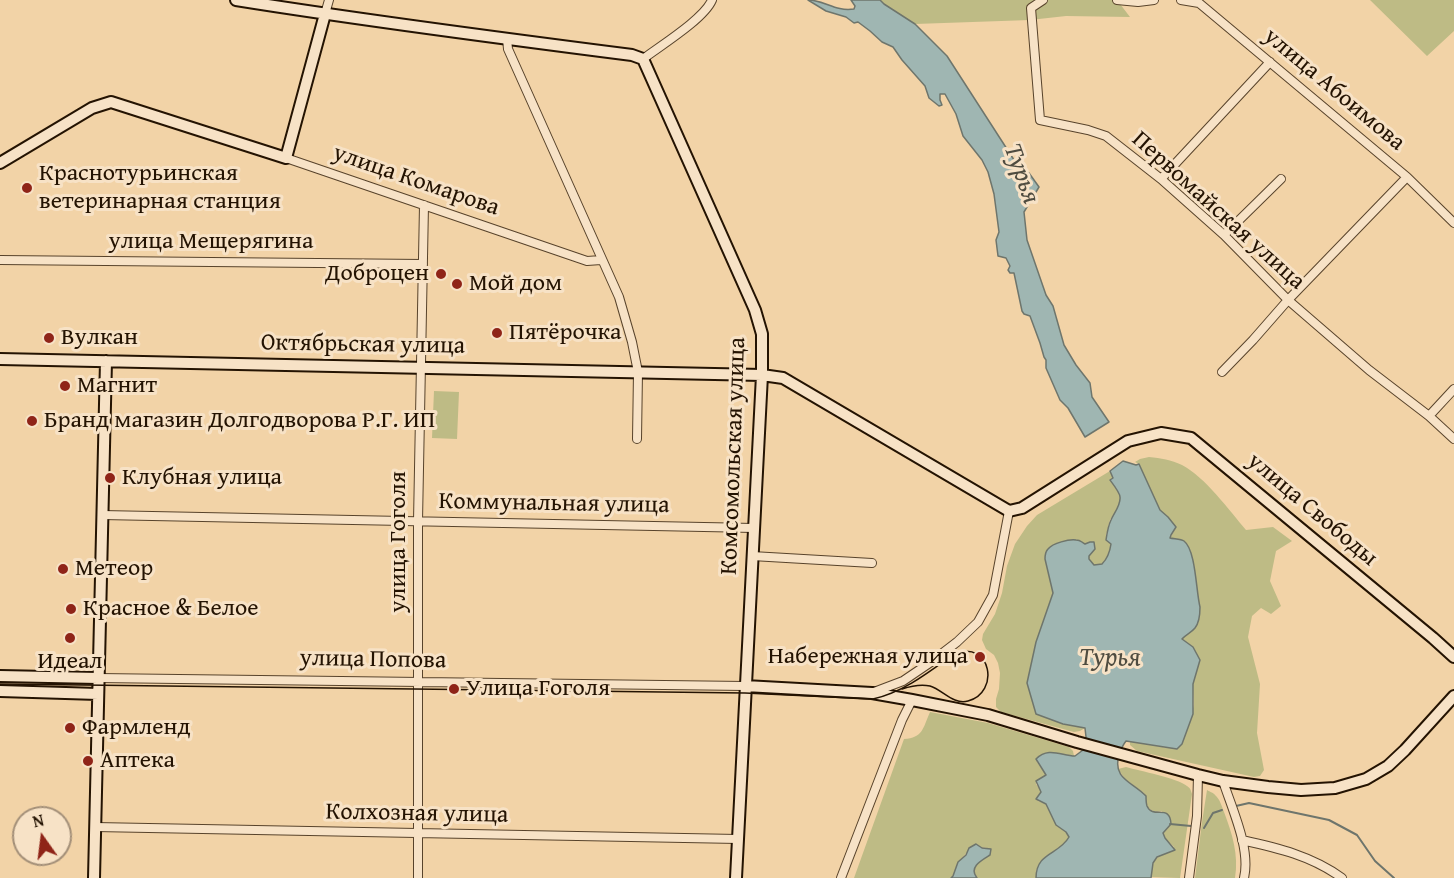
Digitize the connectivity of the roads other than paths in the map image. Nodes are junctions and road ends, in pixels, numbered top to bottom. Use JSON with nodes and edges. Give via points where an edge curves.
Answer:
{"nodes":[{"id":1,"x":236,"y":0,"type":"edge"},
{"id":2,"x":329,"y":0,"type":"edge"},
{"id":3,"x":712,"y":0,"type":"edge"},
{"id":4,"x":1043,"y":0,"type":"edge"},
{"id":5,"x":1117,"y":0,"type":"edge"},
{"id":6,"x":1154,"y":0,"type":"edge"},
{"id":7,"x":1181,"y":0,"type":"edge"},
{"id":8,"x":325,"y":14,"type":"junction"},
{"id":9,"x":507,"y":39,"type":"junction"},
{"id":10,"x":643,"y":59,"type":"junction"},
{"id":11,"x":1270,"y":62,"type":"junction"},
{"id":12,"x":286,"y":158,"type":"junction"},
{"id":13,"x":0,"y":163,"type":"edge"},
{"id":14,"x":1407,"y":177,"type":"junction"},
{"id":15,"x":1161,"y":179,"type":"junction"},
{"id":16,"x":1281,"y":179,"type":"dead end"},
{"id":17,"x":424,"y":205,"type":"junction"},
{"id":18,"x":1454,"y":223,"type":"edge"},
{"id":19,"x":1224,"y":235,"type":"junction"},
{"id":20,"x":0,"y":260,"type":"edge"},
{"id":21,"x":601,"y":260,"type":"junction"},
{"id":22,"x":423,"y":264,"type":"junction"},
{"id":23,"x":1288,"y":300,"type":"junction"},
{"id":24,"x":0,"y":359,"type":"edge"},
{"id":25,"x":106,"y":361,"type":"junction"},
{"id":26,"x":421,"y":368,"type":"junction"},
{"id":27,"x":638,"y":372,"type":"junction"},
{"id":28,"x":1222,"y":372,"type":"dead end"},
{"id":29,"x":762,"y":375,"type":"junction"},
{"id":30,"x":1454,"y":389,"type":"edge"},
{"id":31,"x":1429,"y":416,"type":"junction"},
{"id":32,"x":637,"y":439,"type":"dead end"},
{"id":33,"x":1454,"y":439,"type":"edge"},
{"id":34,"x":1009,"y":511,"type":"junction"},
{"id":35,"x":102,"y":514,"type":"junction"},
{"id":36,"x":418,"y":521,"type":"junction"},
{"id":37,"x":754,"y":528,"type":"junction"},
{"id":38,"x":752,"y":556,"type":"junction"},
{"id":39,"x":872,"y":563,"type":"dead end"},
{"id":40,"x":1433,"y":638,"type":"junction"},
{"id":41,"x":1454,"y":645,"type":"edge"},
{"id":42,"x":1454,"y":657,"type":"edge"},
{"id":43,"x":0,"y":676,"type":"edge"},
{"id":44,"x":98,"y":678,"type":"junction"},
{"id":45,"x":418,"y":682,"type":"junction"},
{"id":46,"x":745,"y":686,"type":"junction"},
{"id":47,"x":0,"y":691,"type":"edge"},
{"id":48,"x":872,"y":693,"type":"junction"},
{"id":49,"x":98,"y":694,"type":"junction"},
{"id":50,"x":1454,"y":696,"type":"edge"},
{"id":51,"x":912,"y":700,"type":"junction"},
{"id":52,"x":1198,"y":775,"type":"junction"},
{"id":53,"x":1223,"y":781,"type":"junction"},
{"id":54,"x":95,"y":827,"type":"junction"},
{"id":55,"x":418,"y":833,"type":"junction"},
{"id":56,"x":738,"y":839,"type":"junction"},
{"id":57,"x":1242,"y":840,"type":"junction"},
{"id":58,"x":93,"y":878,"type":"edge"},
{"id":59,"x":418,"y":878,"type":"edge"},
{"id":60,"x":736,"y":878,"type":"edge"},
{"id":61,"x":841,"y":878,"type":"edge"},
{"id":62,"x":1189,"y":878,"type":"edge"},
{"id":63,"x":1244,"y":878,"type":"edge"},
{"id":64,"x":1342,"y":878,"type":"edge"}],
"edges":[{"from":1,"to":8,"type":"main road"},
{"from":2,"to":8,"type":"street"},
{"from":3,"to":10,"type":"street","via":[[693,21]]},
{"from":4,"to":15,"type":"street","name":"Первомайская улица","via":[[1031,8],[1041,120],[1106,136]]},
{"from":5,"to":6,"type":"street"},
{"from":7,"to":11,"type":"street","name":"улица Абоимова","via":[[1199,3]]},
{"from":8,"to":9,"type":"main road"},
{"from":8,"to":12,"type":"main road"},
{"from":9,"to":10,"type":"main road"},
{"from":9,"to":21,"type":"street"},
{"from":10,"to":29,"type":"main road","name":"Комсомольская улица","via":[[755,310],[762,334]]},
{"from":11,"to":14,"type":"street","name":"улица Абоимова"},
{"from":11,"to":15,"type":"street"},
{"from":12,"to":13,"type":"main road","name":"улица Комарова","via":[[111,102],[92,108]]},
{"from":12,"to":17,"type":"street","name":"улица Комарова"},
{"from":14,"to":18,"type":"street","name":"улица Абоимова"},
{"from":14,"to":23,"type":"street"},
{"from":15,"to":19,"type":"street","name":"Первомайская улица"},
{"from":16,"to":19,"type":"street"},
{"from":17,"to":21,"type":"street","name":"улица Комарова","via":[[587,261]]},
{"from":17,"to":22,"type":"street","name":"улица Гоголя"},
{"from":19,"to":23,"type":"street","name":"Первомайская улица"},
{"from":20,"to":22,"type":"street","name":"улица Мещерягина"},
{"from":21,"to":27,"type":"street","via":[[619,297]]},
{"from":22,"to":26,"type":"street","name":"улица Гоголя"},
{"from":23,"to":28,"type":"street"},
{"from":23,"to":31,"type":"street","name":"Первомайская улица"},
{"from":24,"to":25,"type":"main road","name":"Октябрьская улица"},
{"from":25,"to":26,"type":"main road","name":"Октябрьская улица"},
{"from":25,"to":35,"type":"main road"},
{"from":26,"to":27,"type":"main road","name":"Октябрьская улица"},
{"from":26,"to":36,"type":"street","name":"улица Гоголя"},
{"from":27,"to":29,"type":"main road","name":"Октябрьская улица"},
{"from":27,"to":32,"type":"street"},
{"from":29,"to":34,"type":"main road","name":"Октябрьская улица","via":[[783,378]]},
{"from":29,"to":37,"type":"main road","name":"Комсомольская улица"},
{"from":30,"to":31,"type":"street"},
{"from":31,"to":33,"type":"street","name":"Первомайская улица"},
{"from":34,"to":40,"type":"main road","name":"улица Свободы","via":[[1022,508],[1128,441],[1161,433],[1191,438]]},
{"from":34,"to":48,"type":"street","via":[[993,595],[978,622],[932,662],[903,681]]},
{"from":35,"to":36,"type":"street","name":"Коммунальная улица"},
{"from":35,"to":44,"type":"main road"},
{"from":36,"to":37,"type":"street","name":"Коммунальная улица"},
{"from":36,"to":45,"type":"street","name":"улица Гоголя"},
{"from":37,"to":38,"type":"main road","name":"Комсомольская улица"},
{"from":38,"to":39,"type":"street"},
{"from":38,"to":46,"type":"main road","name":"Комсомольская улица"},
{"from":40,"to":41,"type":"main road"},
{"from":40,"to":42,"type":"main road","name":"улица Свободы"},
{"from":43,"to":44,"type":"main road","name":"улица Попова"},
{"from":44,"to":45,"type":"street","name":"улица Попова"},
{"from":44,"to":49,"type":"main road"},
{"from":45,"to":46,"type":"street","name":"улица Попова"},
{"from":45,"to":55,"type":"street","name":"улица Гоголя"},
{"from":46,"to":48,"type":"main road"},
{"from":46,"to":56,"type":"main road","name":"Комсомольская улица"},
{"from":47,"to":49,"type":"main road"},
{"from":48,"to":51,"type":"main road"},
{"from":49,"to":54,"type":"main road"},
{"from":50,"to":53,"type":"main road","via":[[1405,750],[1366,779],[1335,788],[1301,790]]},
{"from":51,"to":52,"type":"main road","via":[[988,715]]},
{"from":51,"to":61,"type":"street"},
{"from":52,"to":53,"type":"main road"},
{"from":52,"to":62,"type":"street"},
{"from":53,"to":57,"type":"street"},
{"from":54,"to":55,"type":"street","name":"Колхозная улица"},
{"from":54,"to":58,"type":"main road"},
{"from":55,"to":56,"type":"street","name":"Колхозная улица"},
{"from":55,"to":59,"type":"street","name":"улица Гоголя"},
{"from":56,"to":60,"type":"main road","name":"Комсомольская улица"},
{"from":57,"to":63,"type":"street","via":[[1247,868]]},
{"from":57,"to":64,"type":"street","via":[[1302,856]]}]}
